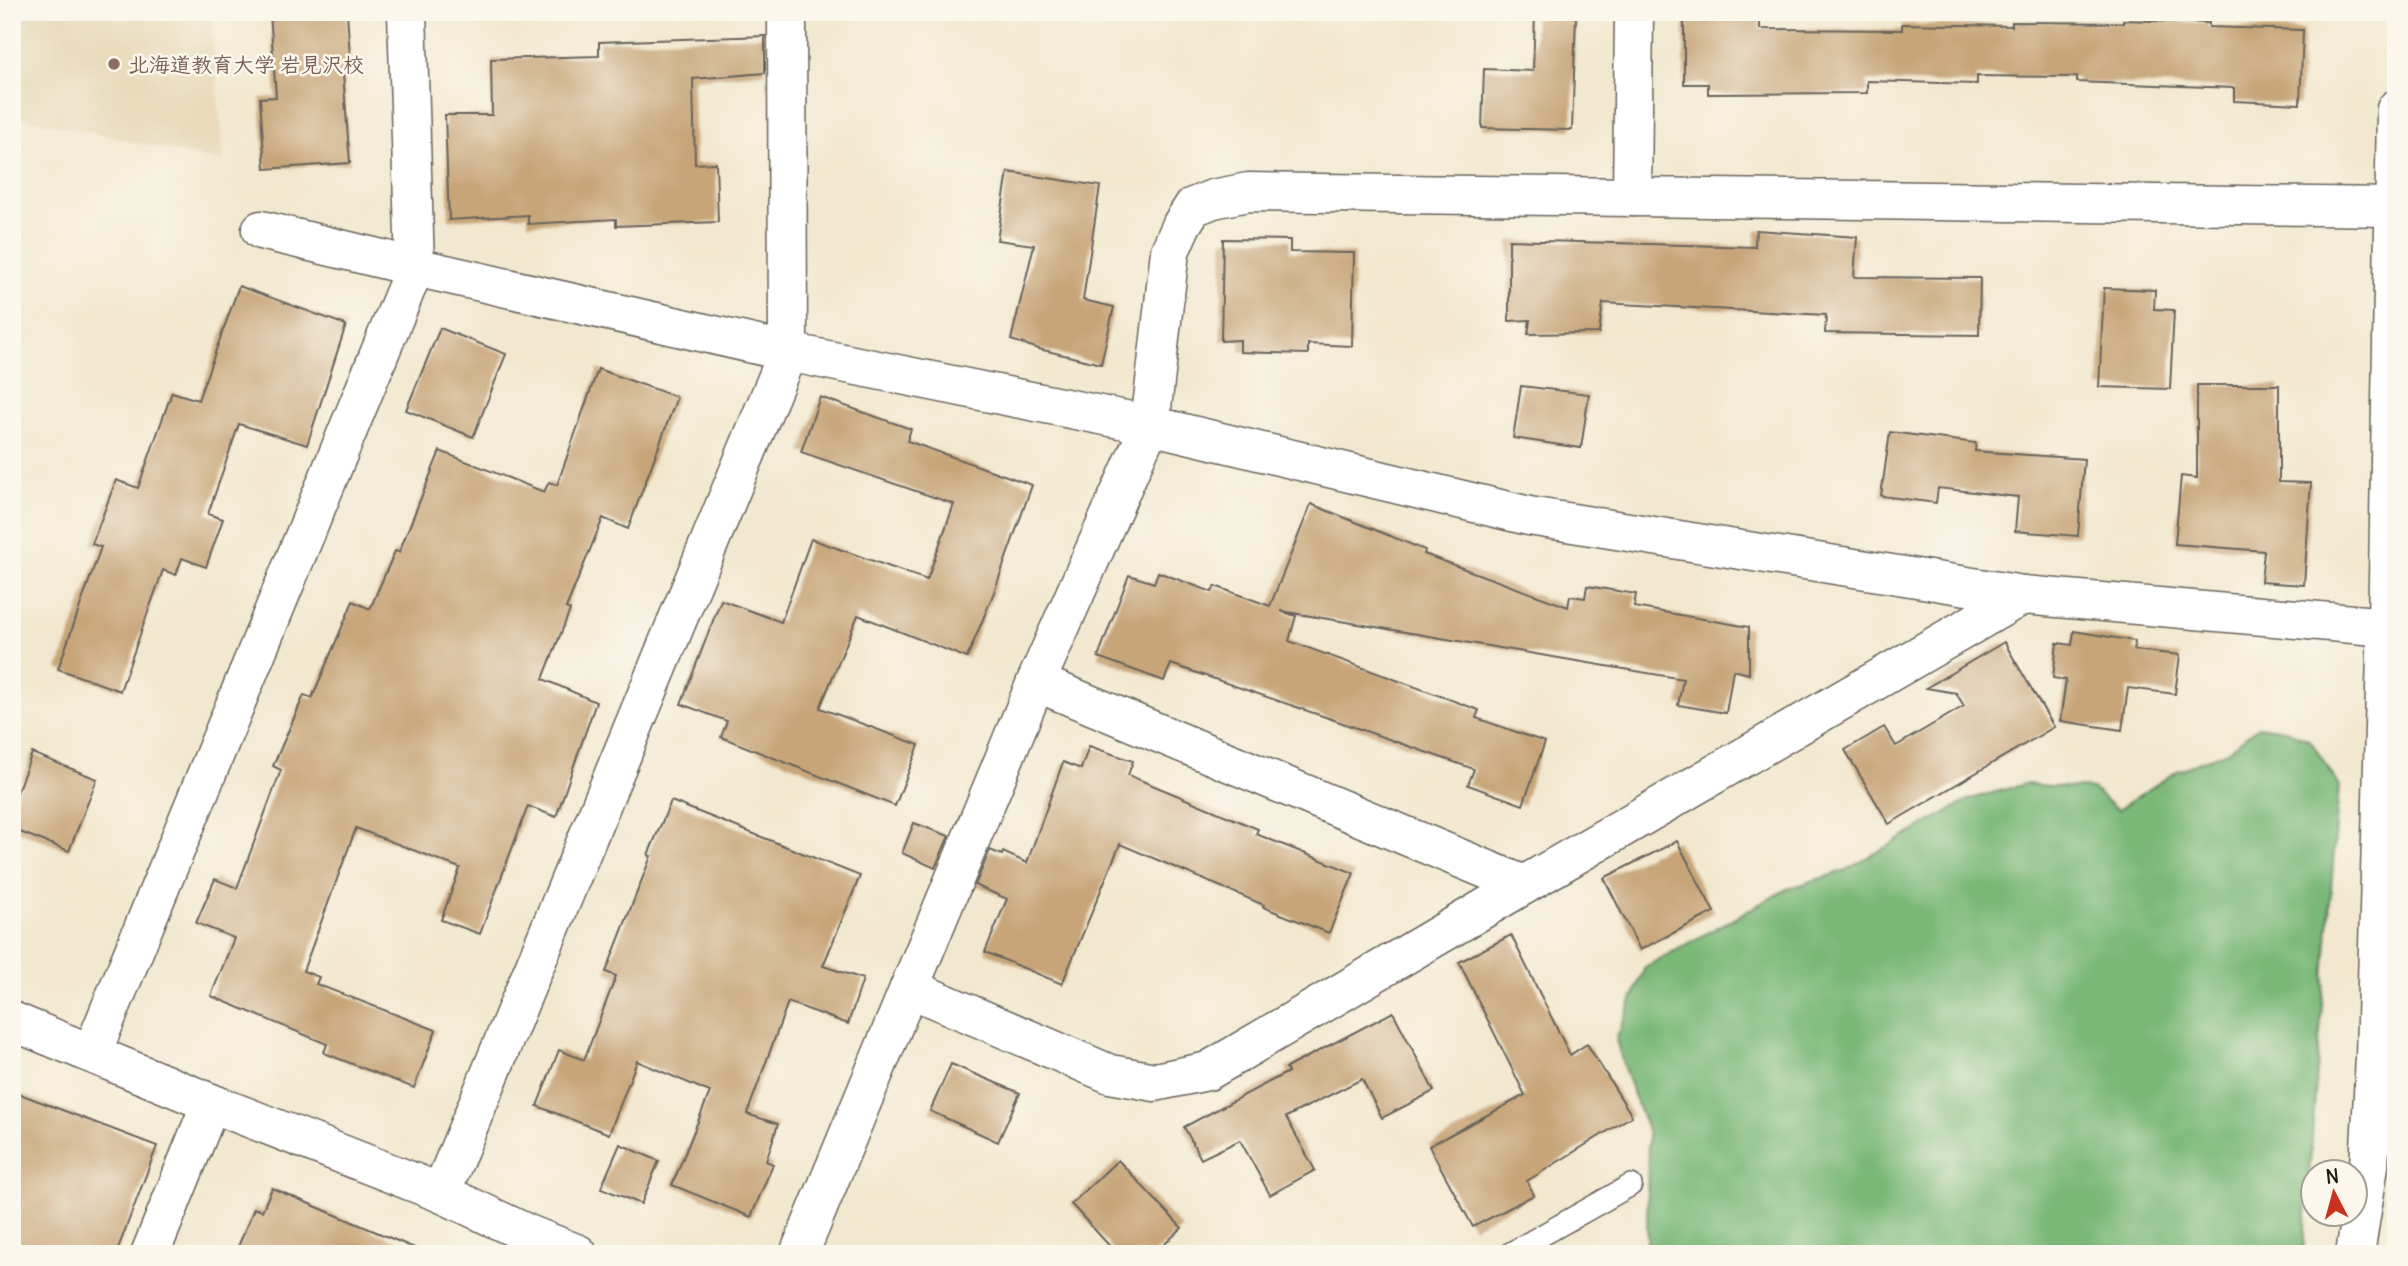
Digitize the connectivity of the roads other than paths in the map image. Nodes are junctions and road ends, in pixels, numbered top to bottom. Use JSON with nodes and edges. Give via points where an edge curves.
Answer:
{"nodes":[{"id":1,"x":407,"y":12,"type":"edge"},
{"id":2,"x":787,"y":12,"type":"edge"},
{"id":3,"x":1634,"y":12,"type":"edge"},
{"id":4,"x":2396,"y":109,"type":"edge"},
{"id":5,"x":1632,"y":197,"type":"junction"},
{"id":6,"x":2394,"y":207,"type":"edge"},
{"id":7,"x":261,"y":230,"type":"dead end"},
{"id":8,"x":415,"y":267,"type":"junction"},
{"id":9,"x":788,"y":352,"type":"junction"},
{"id":10,"x":1150,"y":425,"type":"junction"},
{"id":11,"x":2023,"y":596,"type":"junction"},
{"id":12,"x":2387,"y":627,"type":"junction"},
{"id":13,"x":1036,"y":682,"type":"junction"},
{"id":14,"x":1524,"y":885,"type":"junction"},
{"id":15,"x":909,"y":988,"type":"junction"},
{"id":16,"x":12,"y":1021,"type":"edge"},
{"id":17,"x":92,"y":1053,"type":"junction"},
{"id":18,"x":211,"y":1102,"type":"junction"},
{"id":19,"x":1632,"y":1185,"type":"dead end"},
{"id":20,"x":441,"y":1193,"type":"junction"},
{"id":21,"x":524,"y":1244,"type":"edge"},
{"id":22,"x":150,"y":1254,"type":"edge"},
{"id":23,"x":578,"y":1254,"type":"edge"},
{"id":24,"x":799,"y":1254,"type":"edge"},
{"id":25,"x":1509,"y":1254,"type":"edge"},
{"id":26,"x":2356,"y":1254,"type":"edge"}],
"edges":[{"from":1,"to":8,"type":"street"},
{"from":2,"to":9,"type":"street"},
{"from":3,"to":5,"type":"street"},
{"from":4,"to":6,"type":"street"},
{"from":5,"to":6,"type":"street"},
{"from":5,"to":10,"type":"street","via":[[1248,192],[1193,207],[1170,251]]},
{"from":6,"to":12,"type":"street"},
{"from":7,"to":8,"type":"street"},
{"from":8,"to":9,"type":"street"},
{"from":8,"to":17,"type":"street"},
{"from":9,"to":10,"type":"street"},
{"from":9,"to":20,"type":"street"},
{"from":10,"to":11,"type":"street","via":[[1529,516]]},
{"from":10,"to":13,"type":"street"},
{"from":11,"to":12,"type":"street"},
{"from":11,"to":14,"type":"street"},
{"from":12,"to":26,"type":"street","via":[[2375,1057],[2369,1166]]},
{"from":13,"to":14,"type":"street"},
{"from":13,"to":15,"type":"street"},
{"from":14,"to":15,"type":"street","via":[[1208,1071],[1155,1083],[1110,1074]]},
{"from":15,"to":24,"type":"street"},
{"from":16,"to":17,"type":"street"},
{"from":17,"to":18,"type":"street"},
{"from":18,"to":20,"type":"street"},
{"from":18,"to":22,"type":"street"},
{"from":19,"to":25,"type":"lane"},
{"from":20,"to":21,"type":"street"},
{"from":21,"to":23,"type":"street"}]}
